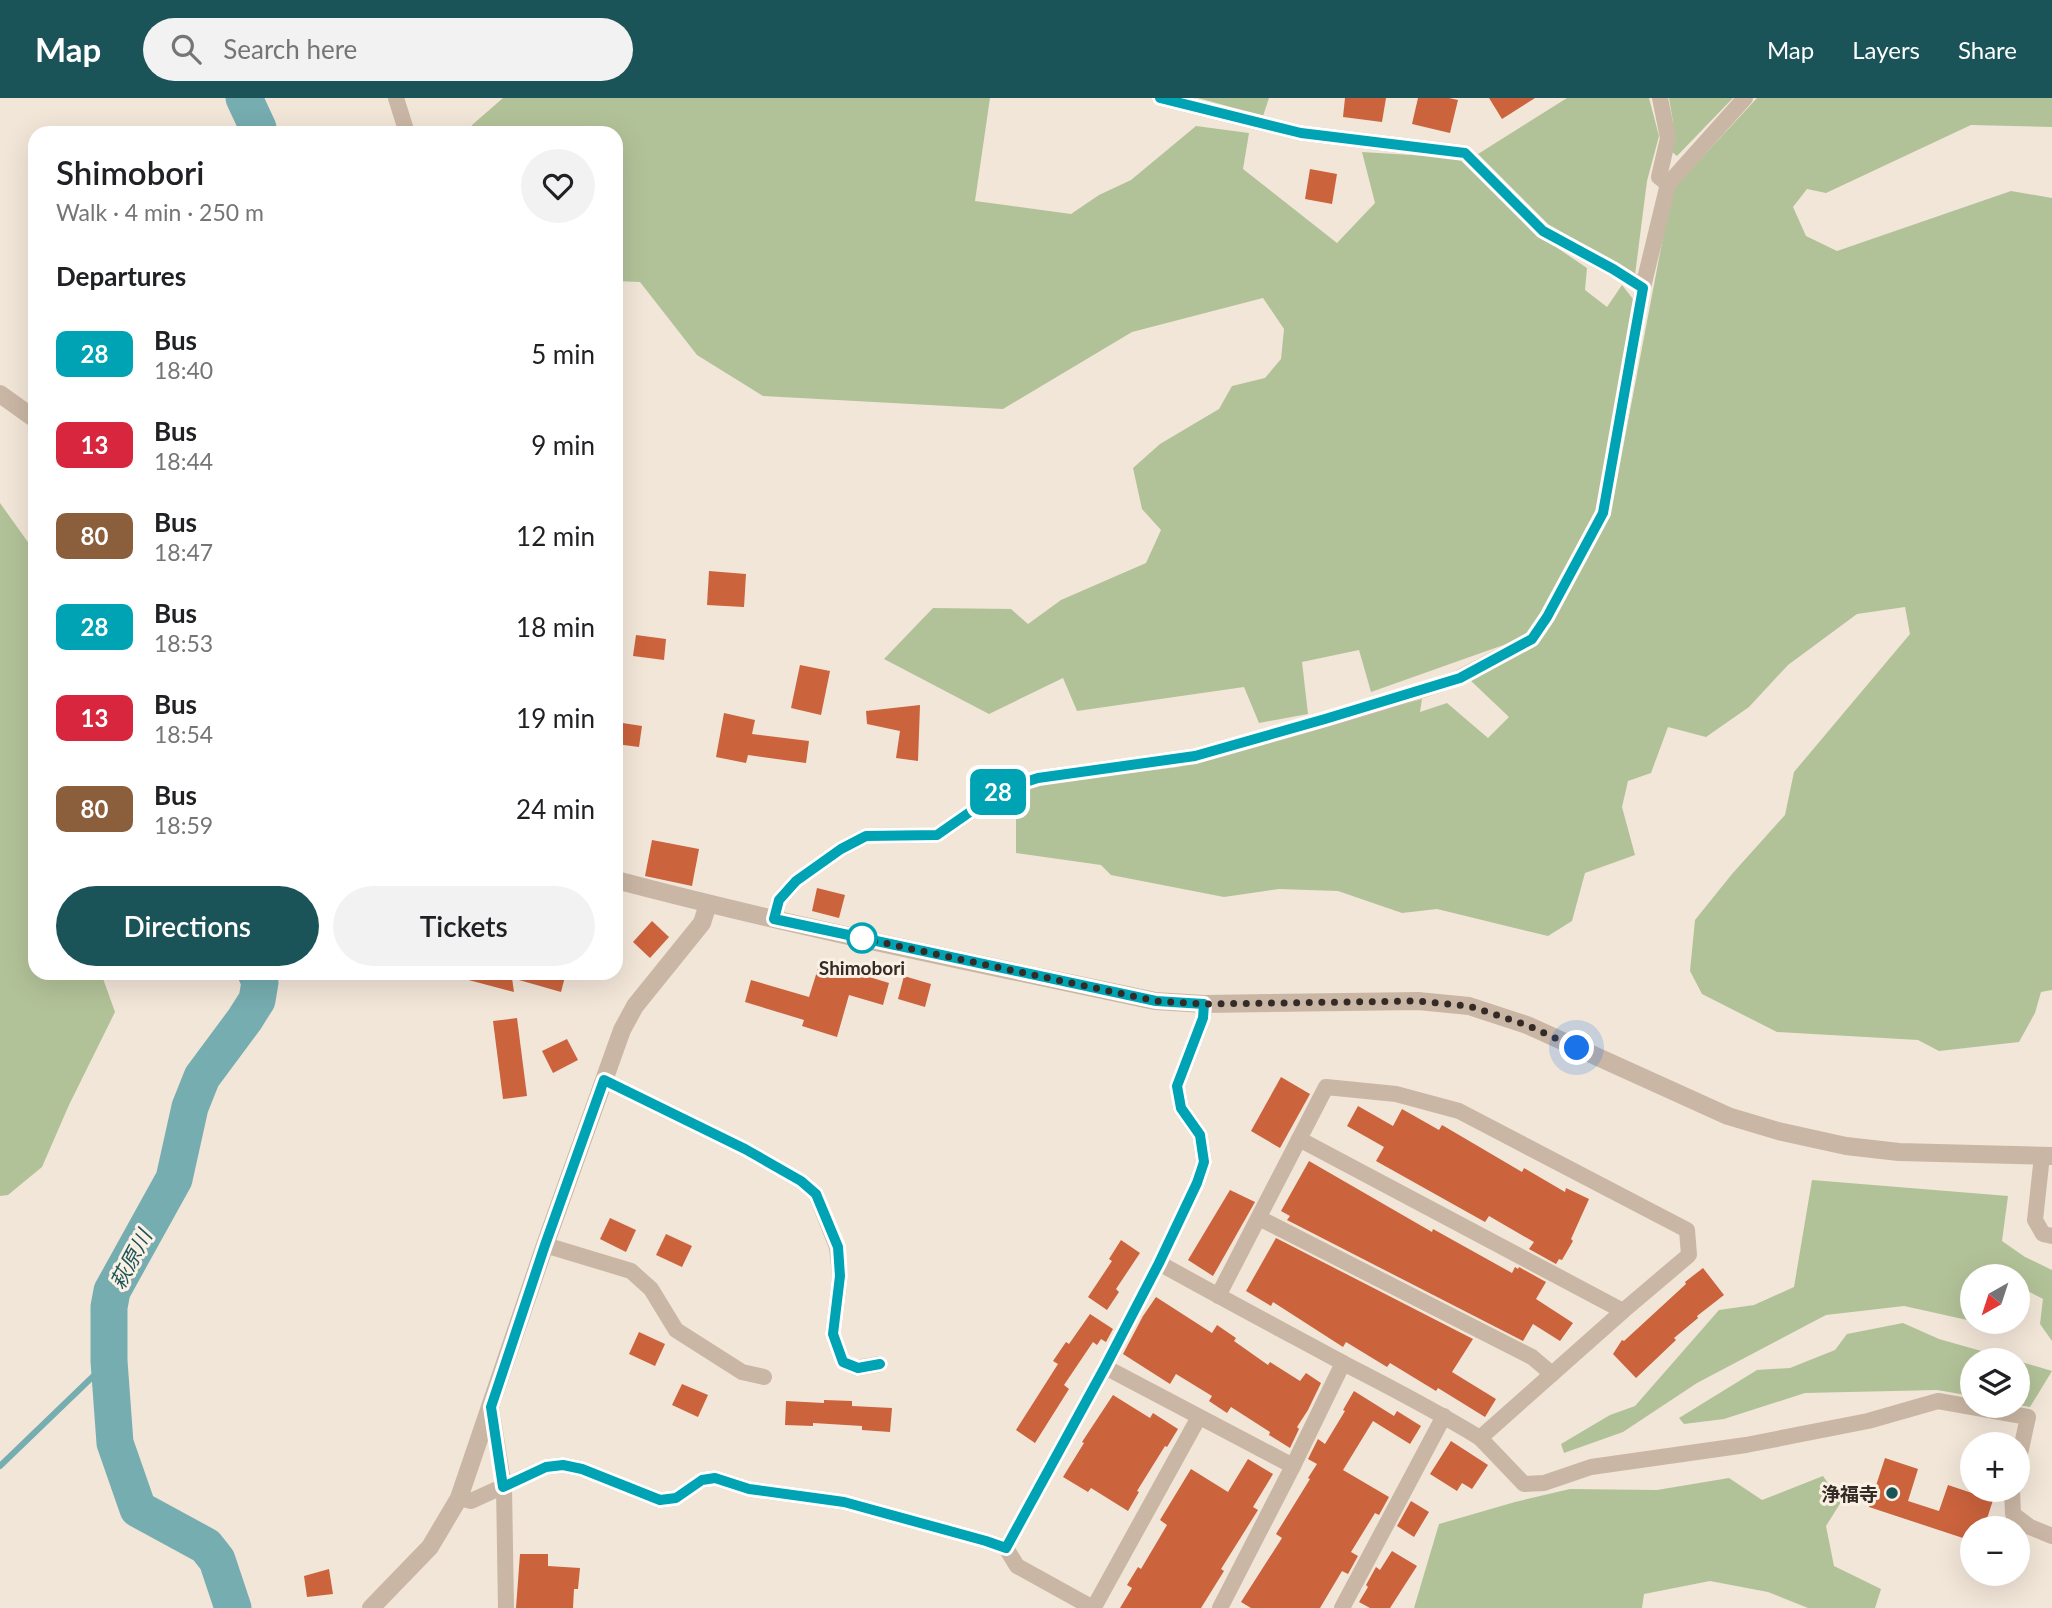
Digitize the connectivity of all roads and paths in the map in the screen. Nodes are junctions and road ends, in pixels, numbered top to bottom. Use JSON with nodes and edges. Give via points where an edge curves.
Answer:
{"nodes":[{"id":1,"x":396,"y":98,"type":"edge"},
{"id":2,"x":1160,"y":98,"type":"edge"},
{"id":3,"x":1660,"y":98,"type":"edge"},
{"id":4,"x":1745,"y":98,"type":"edge"},
{"id":5,"x":405,"y":126,"type":"edge"},
{"id":6,"x":1668,"y":184,"type":"junction"},
{"id":7,"x":1643,"y":288,"type":"junction"},
{"id":8,"x":0,"y":394,"type":"edge"},
{"id":9,"x":28,"y":414,"type":"edge"},
{"id":10,"x":623,"y":882,"type":"edge"},
{"id":11,"x":708,"y":904,"type":"junction"},
{"id":12,"x":774,"y":919,"type":"junction"},
{"id":13,"x":1204,"y":1004,"type":"junction"},
{"id":14,"x":604,"y":1080,"type":"junction"},
{"id":15,"x":1299,"y":1139,"type":"junction"},
{"id":16,"x":2047,"y":1156,"type":"edge"},
{"id":17,"x":1259,"y":1218,"type":"junction"},
{"id":18,"x":2052,"y":1236,"type":"edge"},
{"id":19,"x":545,"y":1245,"type":"junction"},
{"id":20,"x":1159,"y":1263,"type":"junction"},
{"id":21,"x":1218,"y":1296,"type":"junction"},
{"id":22,"x":1623,"y":1311,"type":"junction"},
{"id":23,"x":1343,"y":1363,"type":"junction"},
{"id":24,"x":880,"y":1364,"type":"dead end"},
{"id":25,"x":1105,"y":1367,"type":"junction"},
{"id":26,"x":1552,"y":1374,"type":"junction"},
{"id":27,"x":764,"y":1377,"type":"dead end"},
{"id":28,"x":491,"y":1407,"type":"junction"},
{"id":29,"x":1444,"y":1416,"type":"junction"},
{"id":30,"x":1199,"y":1417,"type":"junction"},
{"id":31,"x":2025,"y":1432,"type":"edge"},
{"id":32,"x":1480,"y":1438,"type":"junction"},
{"id":33,"x":1293,"y":1466,"type":"junction"},
{"id":34,"x":503,"y":1487,"type":"junction"},
{"id":35,"x":459,"y":1498,"type":"junction"},
{"id":36,"x":2013,"y":1502,"type":"edge"},
{"id":37,"x":2052,"y":1536,"type":"edge"},
{"id":38,"x":1006,"y":1548,"type":"junction"},
{"id":39,"x":371,"y":1608,"type":"edge"},
{"id":40,"x":506,"y":1608,"type":"edge"},
{"id":41,"x":1094,"y":1608,"type":"edge"},
{"id":42,"x":1220,"y":1608,"type":"edge"},
{"id":43,"x":1342,"y":1608,"type":"edge"}],
"edges":[{"from":1,"to":5,"type":"street"},
{"from":2,"to":7,"type":"street","via":[[1301,133],[1465,153],[1543,231]]},
{"from":3,"to":6,"type":"street","via":[[1668,138],[1659,177]]},
{"from":4,"to":6,"type":"street"},
{"from":6,"to":7,"type":"street"},
{"from":7,"to":12,"type":"street","via":[[1603,513],[1532,639],[1460,678],[1195,756],[1038,778],[1003,789],[937,835],[866,836],[796,881],[779,900]]},
{"from":8,"to":9,"type":"street"},
{"from":10,"to":11,"type":"street"},
{"from":11,"to":12,"type":"street"},
{"from":11,"to":14,"type":"street","via":[[702,923],[635,1006]]},
{"from":12,"to":13,"type":"street","via":[[1156,1001]]},
{"from":13,"to":16,"type":"street","via":[[1418,1001],[1469,1006],[1527,1025],[1728,1116],[1777,1131],[1899,1152]]},
{"from":13,"to":20,"type":"street","via":[[1177,1086],[1181,1108],[1200,1135],[1204,1162]]},
{"from":14,"to":19,"type":"street"},
{"from":14,"to":24,"type":"street","via":[[745,1149],[816,1194],[838,1247],[840,1276],[833,1334],[843,1362],[858,1368]]},
{"from":15,"to":17,"type":"street"},
{"from":15,"to":22,"type":"street"},
{"from":15,"to":22,"type":"street","via":[[1326,1087],[1396,1094],[1459,1111],[1687,1230],[1689,1255]]},
{"from":16,"to":18,"type":"street","via":[[2035,1220],[2043,1234]]},
{"from":17,"to":21,"type":"street"},
{"from":17,"to":26,"type":"street","via":[[1532,1357]]},
{"from":19,"to":27,"type":"street","via":[[631,1271],[651,1289],[676,1330],[742,1372]]},
{"from":19,"to":28,"type":"street"},
{"from":20,"to":21,"type":"street"},
{"from":20,"to":25,"type":"street"},
{"from":21,"to":23,"type":"street"},
{"from":22,"to":26,"type":"street"},
{"from":23,"to":29,"type":"street"},
{"from":23,"to":33,"type":"street"},
{"from":25,"to":30,"type":"street"},
{"from":25,"to":38,"type":"street"},
{"from":26,"to":32,"type":"street"},
{"from":28,"to":34,"type":"street"},
{"from":28,"to":35,"type":"street"},
{"from":29,"to":32,"type":"street"},
{"from":29,"to":43,"type":"street"},
{"from":30,"to":33,"type":"street"},
{"from":30,"to":41,"type":"street"},
{"from":31,"to":32,"type":"street","via":[[2028,1417],[1938,1401],[1868,1421],[1746,1445],[1591,1467],[1544,1483],[1524,1484]]},
{"from":33,"to":42,"type":"street"},
{"from":34,"to":35,"type":"street","via":[[471,1501]]},
{"from":34,"to":38,"type":"street","via":[[546,1467],[563,1465],[660,1500],[676,1498],[702,1480],[715,1478],[749,1489],[844,1502]]},
{"from":34,"to":40,"type":"street"},
{"from":35,"to":39,"type":"street","via":[[430,1547]]},
{"from":36,"to":37,"type":"street","via":[[2013,1514]]},
{"from":38,"to":41,"type":"street","via":[[1017,1566]]}]}
